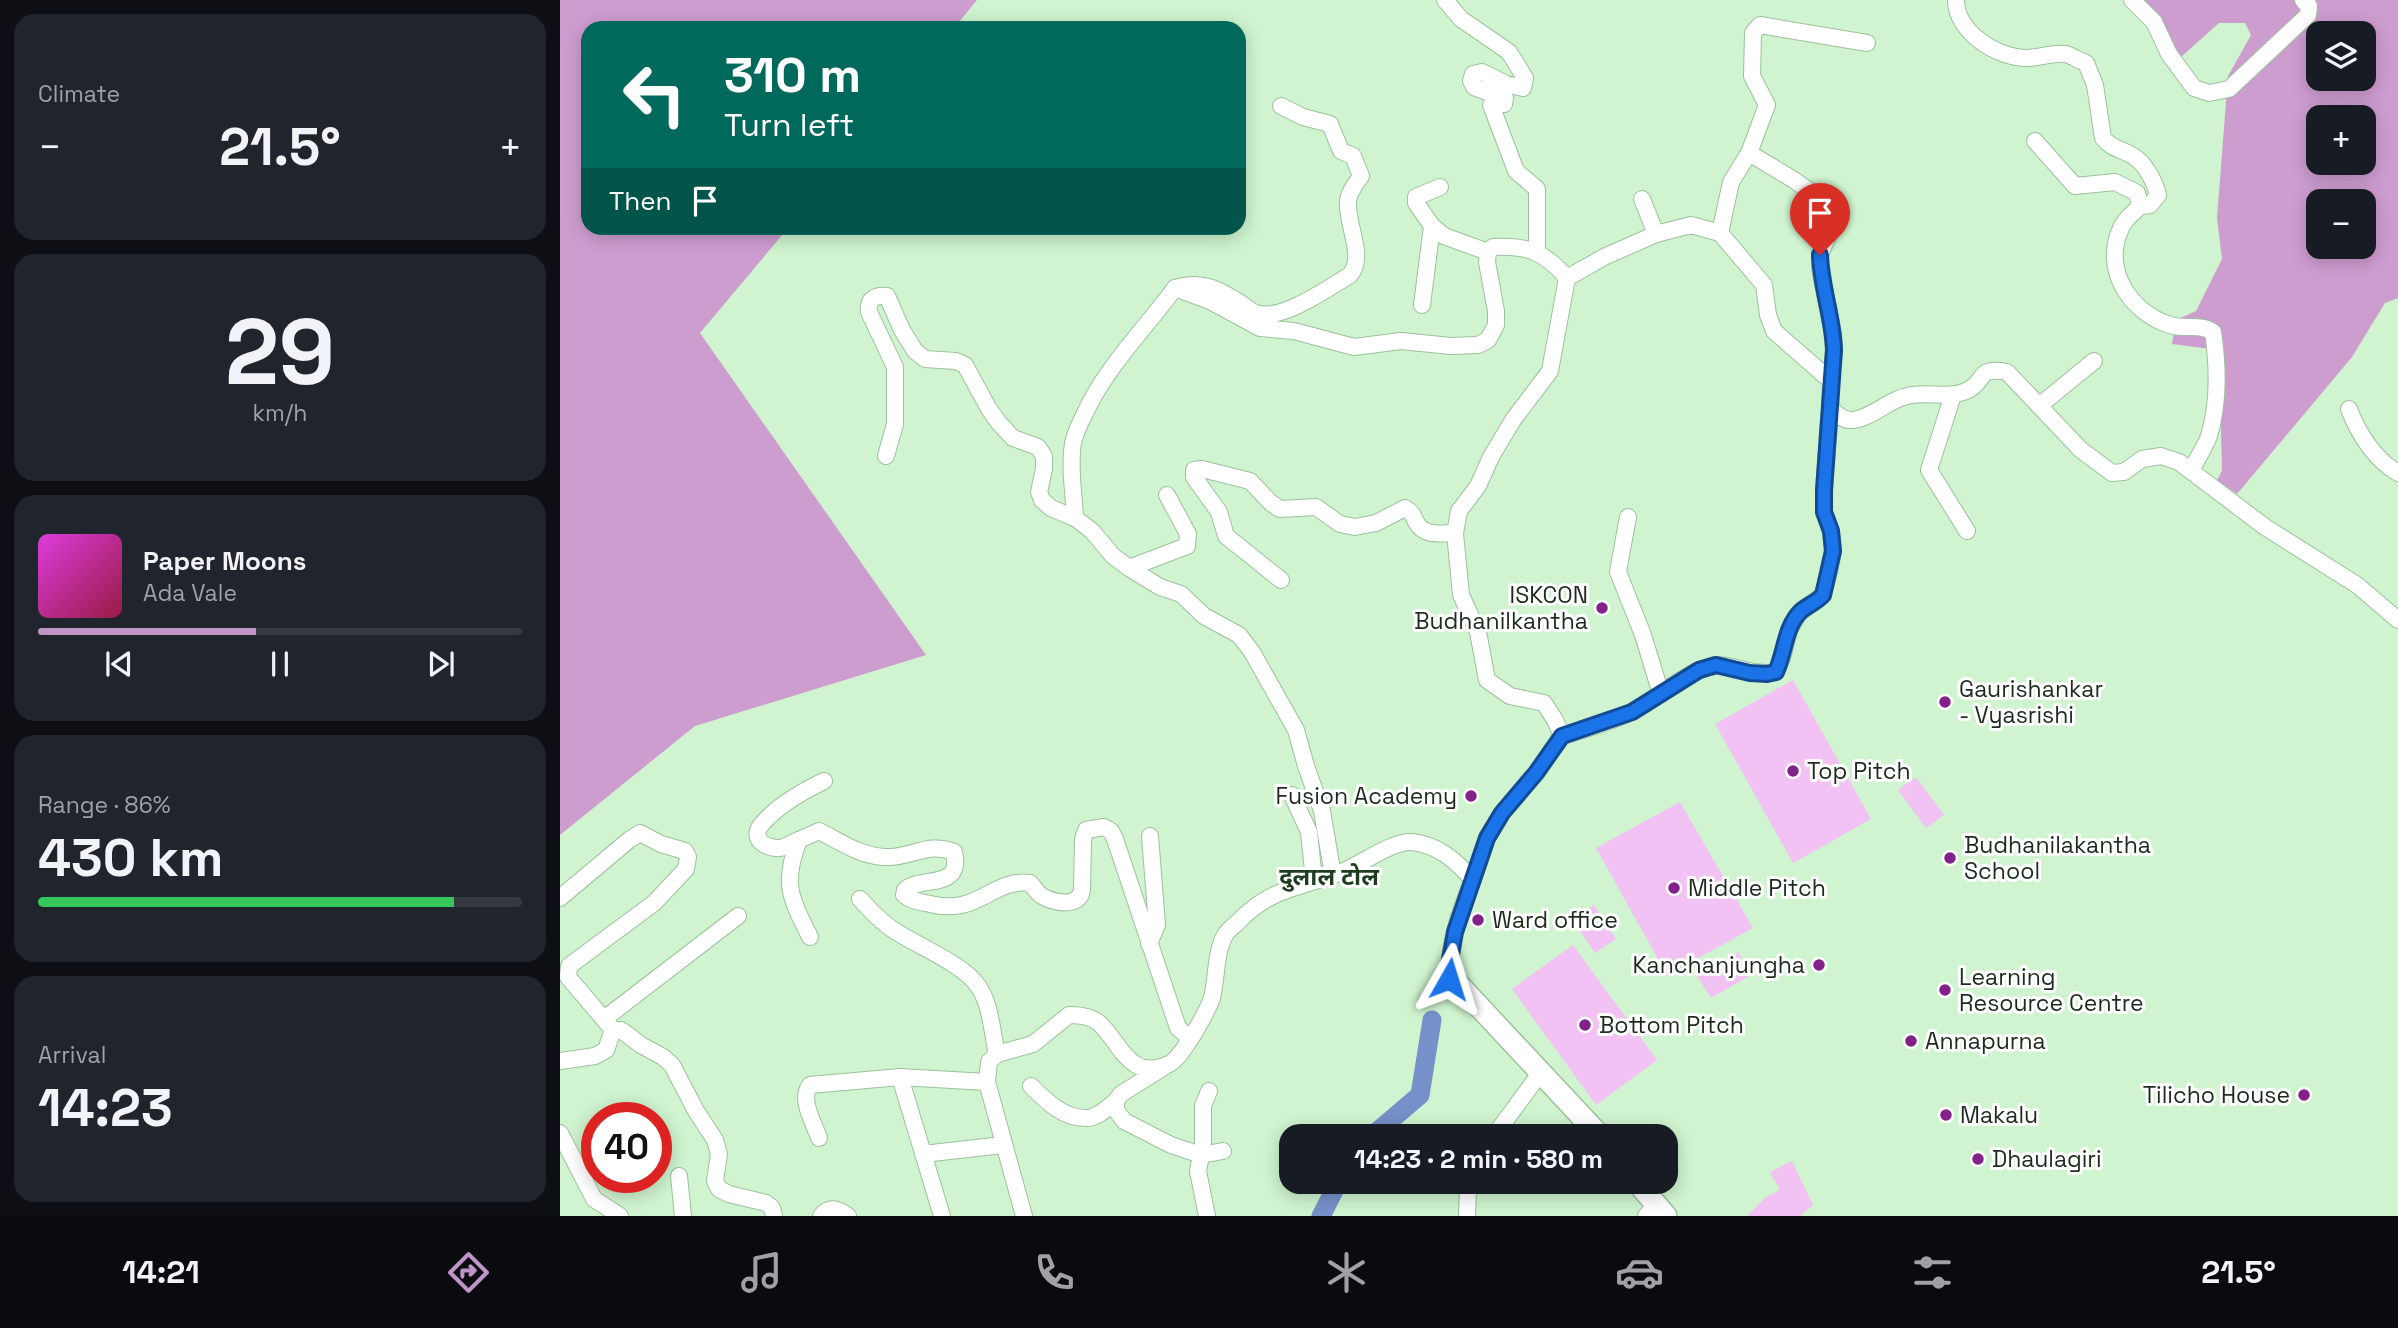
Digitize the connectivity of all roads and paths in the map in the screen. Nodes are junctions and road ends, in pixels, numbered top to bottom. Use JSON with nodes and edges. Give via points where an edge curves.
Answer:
{"nodes":[{"id":1,"x":1445,"y":0,"type":"edge"},
{"id":2,"x":1956,"y":0,"type":"edge"},
{"id":3,"x":2132,"y":0,"type":"edge"},
{"id":4,"x":2303,"y":0,"type":"edge"},
{"id":5,"x":1867,"y":43,"type":"dead end"},
{"id":6,"x":1281,"y":106,"type":"dead end"},
{"id":7,"x":2035,"y":141,"type":"dead end"},
{"id":8,"x":1749,"y":153,"type":"junction"},
{"id":9,"x":1440,"y":187,"type":"dead end"},
{"id":10,"x":1642,"y":199,"type":"dead end"},
{"id":11,"x":2140,"y":206,"type":"junction"},
{"id":12,"x":1432,"y":226,"type":"junction"},
{"id":13,"x":1720,"y":233,"type":"junction"},
{"id":14,"x":1656,"y":234,"type":"junction"},
{"id":15,"x":1537,"y":251,"type":"junction"},
{"id":16,"x":1488,"y":252,"type":"junction"},
{"id":17,"x":1567,"y":278,"type":"junction"},
{"id":18,"x":1175,"y":288,"type":"junction"},
{"id":19,"x":1422,"y":305,"type":"dead end"},
{"id":20,"x":2094,"y":361,"type":"dead end"},
{"id":21,"x":1830,"y":381,"type":"junction"},
{"id":22,"x":1953,"y":395,"type":"junction"},
{"id":23,"x":2039,"y":406,"type":"junction"},
{"id":24,"x":1830,"y":408,"type":"junction"},
{"id":25,"x":2349,"y":409,"type":"dead end"},
{"id":26,"x":886,"y":456,"type":"dead end"},
{"id":27,"x":2191,"y":470,"type":"junction"},
{"id":28,"x":2398,"y":473,"type":"edge"},
{"id":29,"x":1167,"y":495,"type":"dead end"},
{"id":30,"x":1628,"y":517,"type":"dead end"},
{"id":31,"x":1075,"y":518,"type":"junction"},
{"id":32,"x":1967,"y":531,"type":"dead end"},
{"id":33,"x":1455,"y":533,"type":"junction"},
{"id":34,"x":1129,"y":568,"type":"junction"},
{"id":35,"x":1281,"y":580,"type":"dead end"},
{"id":36,"x":2398,"y":620,"type":"edge"},
{"id":37,"x":1661,"y":694,"type":"junction"},
{"id":38,"x":1562,"y":736,"type":"junction"},
{"id":39,"x":824,"y":780,"type":"dead end"},
{"id":40,"x":1292,"y":794,"type":"dead end"},
{"id":41,"x":1150,"y":836,"type":"dead end"},
{"id":42,"x":799,"y":840,"type":"junction"},
{"id":43,"x":1333,"y":875,"type":"junction"},
{"id":44,"x":1314,"y":880,"type":"junction"},
{"id":45,"x":1473,"y":880,"type":"junction"},
{"id":46,"x":560,"y":898,"type":"edge"},
{"id":47,"x":860,"y":899,"type":"dead end"},
{"id":48,"x":738,"y":916,"type":"dead end"},
{"id":49,"x":810,"y":937,"type":"dead end"},
{"id":50,"x":1149,"y":944,"type":"junction"},
{"id":51,"x":1458,"y":984,"type":"joint"},
{"id":52,"x":608,"y":1024,"type":"junction"},
{"id":53,"x":1190,"y":1038,"type":"junction"},
{"id":54,"x":997,"y":1054,"type":"junction"},
{"id":55,"x":560,"y":1061,"type":"edge"},
{"id":56,"x":1169,"y":1064,"type":"junction"},
{"id":57,"x":1541,"y":1072,"type":"junction"},
{"id":58,"x":900,"y":1077,"type":"junction"},
{"id":59,"x":986,"y":1082,"type":"junction"},
{"id":60,"x":1031,"y":1086,"type":"dead end"},
{"id":61,"x":1209,"y":1091,"type":"dead end"},
{"id":62,"x":1116,"y":1101,"type":"junction"},
{"id":63,"x":1503,"y":1124,"type":"edge"},
{"id":64,"x":1589,"y":1124,"type":"edge"},
{"id":65,"x":560,"y":1133,"type":"edge"},
{"id":66,"x":819,"y":1139,"type":"dead end"},
{"id":67,"x":1003,"y":1146,"type":"junction"},
{"id":68,"x":1223,"y":1151,"type":"dead end"},
{"id":69,"x":923,"y":1154,"type":"junction"},
{"id":70,"x":1202,"y":1155,"type":"junction"},
{"id":71,"x":679,"y":1176,"type":"dead end"},
{"id":72,"x":1468,"y":1194,"type":"edge"},
{"id":73,"x":1644,"y":1194,"type":"edge"},
{"id":74,"x":1656,"y":1213,"type":"edge"},
{"id":75,"x":620,"y":1216,"type":"edge"},
{"id":76,"x":683,"y":1216,"type":"edge"},
{"id":77,"x":775,"y":1216,"type":"edge"},
{"id":78,"x":821,"y":1216,"type":"edge"},
{"id":79,"x":848,"y":1216,"type":"edge"},
{"id":80,"x":942,"y":1216,"type":"edge"},
{"id":81,"x":1024,"y":1216,"type":"edge"},
{"id":82,"x":1207,"y":1216,"type":"edge"},
{"id":83,"x":1466,"y":1216,"type":"edge"}],
"edges":[{"from":1,"to":15,"type":"street","via":[[1461,19],[1509,52],[1525,78],[1523,88],[1482,72],[1473,74],[1471,81],[1474,87],[1500,93],[1505,99],[1504,104],[1491,106],[1516,171],[1537,188]]},
{"from":2,"to":11,"type":"street","via":[[1962,24],[2002,53],[2024,58],[2065,54],[2086,64],[2095,85],[2103,138],[2135,157],[2155,183],[2158,195],[2150,205]]},
{"from":3,"to":4,"type":"street","via":[[2154,22],[2169,54],[2194,88],[2209,93],[2229,89],[2308,15],[2309,6]]},
{"from":5,"to":8,"type":"street","via":[[1759,25],[1753,33],[1752,76],[1767,106]]},
{"from":6,"to":18,"type":"street","via":[[1330,124],[1341,151],[1353,156],[1361,176],[1348,198],[1357,268],[1287,312],[1257,314],[1223,292],[1192,283]]},
{"from":7,"to":11,"type":"street","via":[[2076,186],[2115,182],[2137,192]]},
{"from":8,"to":13,"type":"street","via":[[1731,181]]},
{"from":8,"to":21,"type":"street","via":[[1838,212],[1820,255],[1833,333]]},
{"from":9,"to":12,"type":"street","via":[[1416,197]]},
{"from":10,"to":14,"type":"street"},
{"from":11,"to":27,"type":"street","via":[[2123,223],[2115,243],[2121,287],[2143,311],[2172,326],[2213,332],[2216,403],[2208,437]]},
{"from":12,"to":16,"type":"street","via":[[1451,240]]},
{"from":12,"to":19,"type":"street"},
{"from":13,"to":14,"type":"street","via":[[1690,225]]},
{"from":13,"to":21,"type":"street","via":[[1764,285],[1774,331]]},
{"from":14,"to":17,"type":"street"},
{"from":15,"to":16,"type":"street","via":[[1508,246]]},
{"from":15,"to":17,"type":"street"},
{"from":16,"to":18,"type":"street","via":[[1496,325],[1488,340],[1478,345],[1401,341],[1354,347],[1294,331],[1260,328]]},
{"from":17,"to":33,"type":"street","via":[[1550,371],[1513,420],[1478,486],[1459,511]]},
{"from":18,"to":31,"type":"street","via":[[1111,367],[1081,421],[1073,442]]},
{"from":20,"to":23,"type":"street"},
{"from":21,"to":24,"type":"street"},
{"from":22,"to":23,"type":"street","via":[[1970,389],[1983,373],[1994,370],[2007,372]]},
{"from":22,"to":24,"type":"street","via":[[1906,396],[1852,420],[1841,418]]},
{"from":22,"to":32,"type":"street","via":[[1929,470]]},
{"from":23,"to":27,"type":"street","via":[[2081,450],[2112,473],[2124,472],[2141,459],[2161,456]]},
{"from":24,"to":37,"type":"street","via":[[1824,512],[1833,551],[1823,595],[1799,612],[1776,672],[1750,673],[1716,665],[1699,670]]},
{"from":25,"to":28,"type":"street","via":[[2357,430]]},
{"from":26,"to":31,"type":"street","via":[[895,424],[895,367],[869,312],[868,305],[878,295],[887,296],[915,351],[925,359],[965,365],[989,409],[1013,438],[1038,447],[1044,456],[1042,500]]},
{"from":27,"to":36,"type":"street","via":[[2265,527],[2357,585]]},
{"from":29,"to":34,"type":"street","via":[[1188,534],[1187,546]]},
{"from":30,"to":37,"type":"street","via":[[1618,572]]},
{"from":31,"to":34,"type":"street"},
{"from":33,"to":35,"type":"street","via":[[1427,533],[1405,508],[1376,523],[1340,524],[1316,507],[1280,509],[1250,481],[1194,470],[1194,477],[1219,512],[1226,536]]},
{"from":33,"to":38,"type":"street","via":[[1461,595],[1478,632],[1488,680],[1510,696],[1544,703]]},
{"from":34,"to":43,"type":"street","via":[[1181,594],[1204,616],[1239,635],[1252,652],[1296,730],[1322,811]]},
{"from":37,"to":38,"type":"street","via":[[1632,712]]},
{"from":38,"to":45,"type":"street","via":[[1502,813],[1487,838]]},
{"from":39,"to":42,"type":"street","via":[[772,815],[757,835],[769,848]]},
{"from":40,"to":44,"type":"street","via":[[1308,832]]},
{"from":41,"to":50,"type":"street","via":[[1157,925]]},
{"from":42,"to":49,"type":"street","via":[[788,883]]},
{"from":42,"to":50,"type":"street","via":[[819,831],[851,850],[886,857],[930,847],[954,852],[952,872],[944,879],[916,884],[904,895],[955,907],[1024,882],[1046,898],[1072,902],[1081,897],[1086,830],[1104,827],[1115,839]]},
{"from":43,"to":44,"type":"street"},
{"from":43,"to":45,"type":"street","via":[[1409,842],[1437,848]]},
{"from":44,"to":53,"type":"street","via":[[1263,901],[1225,935],[1211,1000]]},
{"from":45,"to":51,"type":"street","via":[[1449,966],[1449,979]]},
{"from":46,"to":52,"type":"street","via":[[640,833],[685,851],[688,857],[686,869],[654,903],[569,966],[568,977]]},
{"from":47,"to":54,"type":"street","via":[[892,930],[977,983]]},
{"from":48,"to":52,"type":"street"},
{"from":50,"to":53,"type":"street","via":[[1178,1028]]},
{"from":51,"to":57,"type":"main road"},
{"from":52,"to":55,"type":"street","via":[[606,1050]]},
{"from":52,"to":77,"type":"street","via":[[671,1065],[715,1140],[719,1189],[766,1203]]},
{"from":53,"to":56,"type":"street"},
{"from":54,"to":56,"type":"street","via":[[1033,1044],[1069,1015],[1080,1015],[1098,1022],[1130,1063],[1151,1068]]},
{"from":54,"to":59,"type":"street","via":[[989,1062]]},
{"from":56,"to":62,"type":"street"},
{"from":57,"to":63,"type":"street"},
{"from":57,"to":64,"type":"main road"},
{"from":58,"to":59,"type":"street"},
{"from":58,"to":66,"type":"street","via":[[810,1085],[805,1099]]},
{"from":58,"to":69,"type":"street"},
{"from":59,"to":67,"type":"street"},
{"from":60,"to":62,"type":"street","via":[[1049,1105],[1088,1118]]},
{"from":61,"to":70,"type":"street","via":[[1203,1106]]},
{"from":62,"to":70,"type":"street","via":[[1124,1121]]},
{"from":65,"to":75,"type":"street","via":[[594,1199]]},
{"from":67,"to":69,"type":"street"},
{"from":67,"to":81,"type":"street"},
{"from":68,"to":70,"type":"street"},
{"from":69,"to":80,"type":"street"},
{"from":70,"to":82,"type":"street","via":[[1198,1171]]},
{"from":71,"to":76,"type":"street"},
{"from":72,"to":83,"type":"street"},
{"from":73,"to":74,"type":"main road"},
{"from":78,"to":79,"type":"street","via":[[830,1209]]}]}
